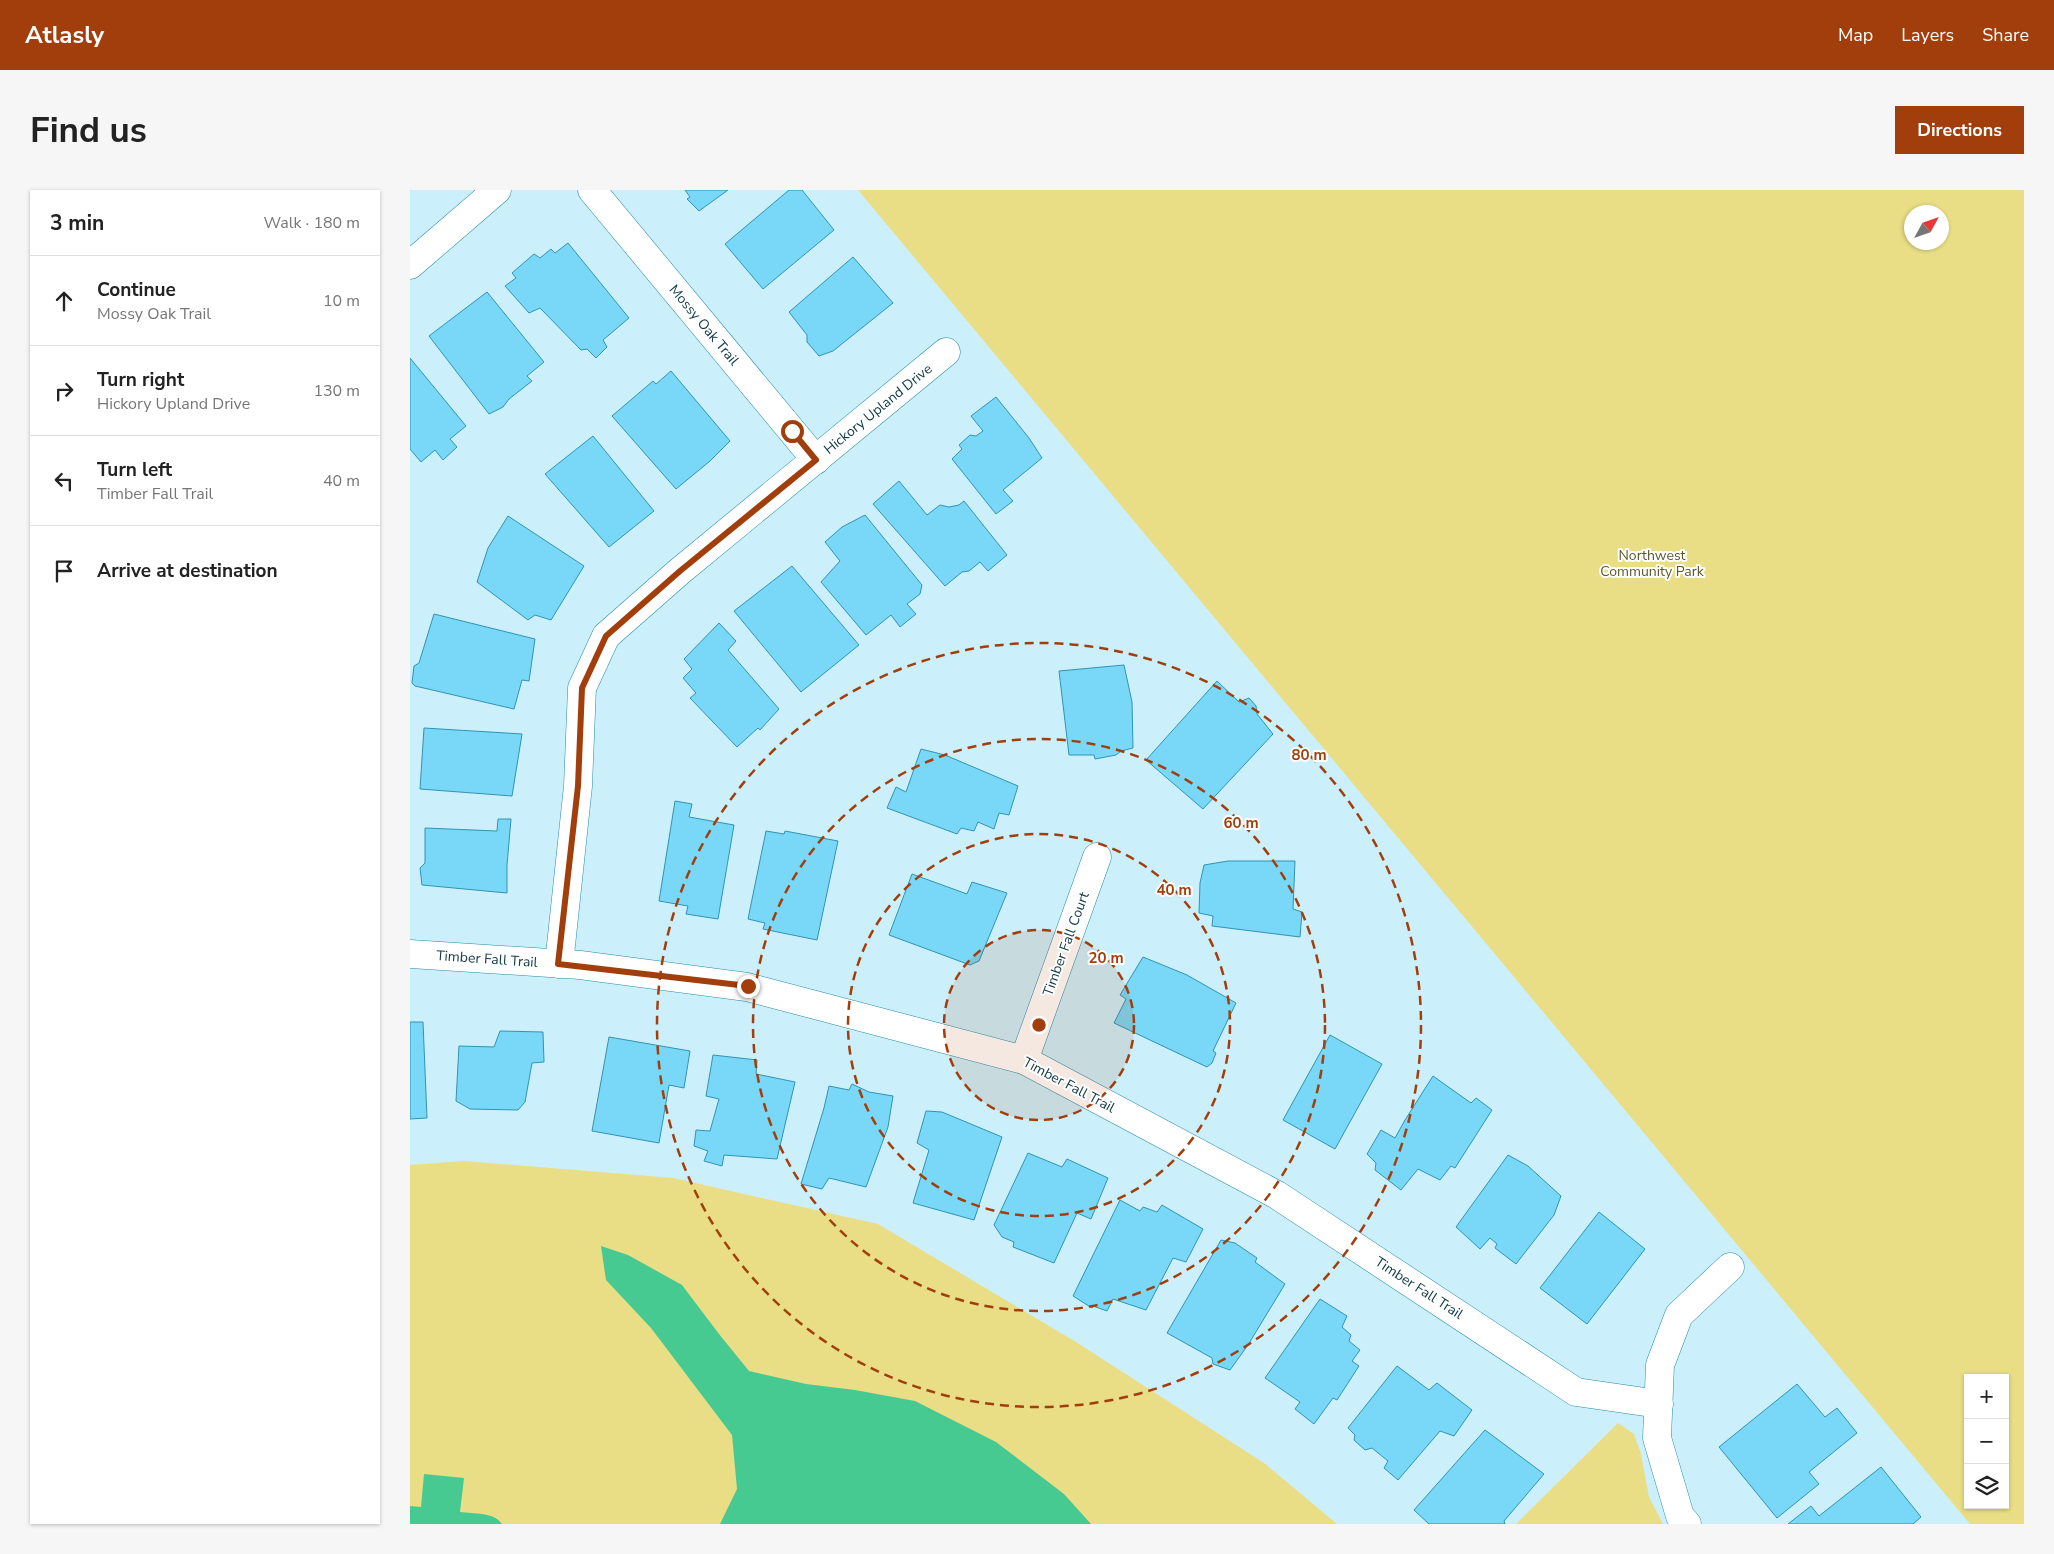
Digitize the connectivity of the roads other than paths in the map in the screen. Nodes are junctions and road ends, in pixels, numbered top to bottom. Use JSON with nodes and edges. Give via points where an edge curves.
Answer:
{"nodes":[{"id":1,"x":497,"y":190,"type":"edge"},
{"id":2,"x":592,"y":190,"type":"edge"},
{"id":3,"x":410,"y":264,"type":"edge"},
{"id":4,"x":946,"y":352,"type":"dead end"},
{"id":5,"x":816,"y":460,"type":"junction"},
{"id":6,"x":1097,"y":857,"type":"dead end"},
{"id":7,"x":410,"y":954,"type":"edge"},
{"id":8,"x":558,"y":964,"type":"junction"},
{"id":9,"x":1024,"y":1060,"type":"junction"},
{"id":10,"x":1730,"y":1267,"type":"dead end"},
{"id":11,"x":1659,"y":1404,"type":"junction"},
{"id":12,"x":1687,"y":1524,"type":"edge"}],
"edges":[{"from":1,"to":3,"type":"street"},
{"from":2,"to":5,"type":"street","name":"Mossy Oak Trail"},
{"from":4,"to":5,"type":"street","name":"Hickory Upland Drive"},
{"from":5,"to":8,"type":"street","name":"Hickory Upland Drive","via":[[606,636],[582,688],[578,786]]},
{"from":6,"to":9,"type":"street","name":"Timber Fall Court"},
{"from":7,"to":8,"type":"street","name":"Timber Fall Trail"},
{"from":8,"to":9,"type":"street","name":"Timber Fall Trail","via":[[748,986]]},
{"from":9,"to":11,"type":"street","name":"Timber Fall Trail","via":[[1277,1196],[1576,1392]]},
{"from":10,"to":11,"type":"street","via":[[1679,1315],[1660,1365]]},
{"from":11,"to":12,"type":"street","via":[[1657,1438],[1680,1516]]}]}
